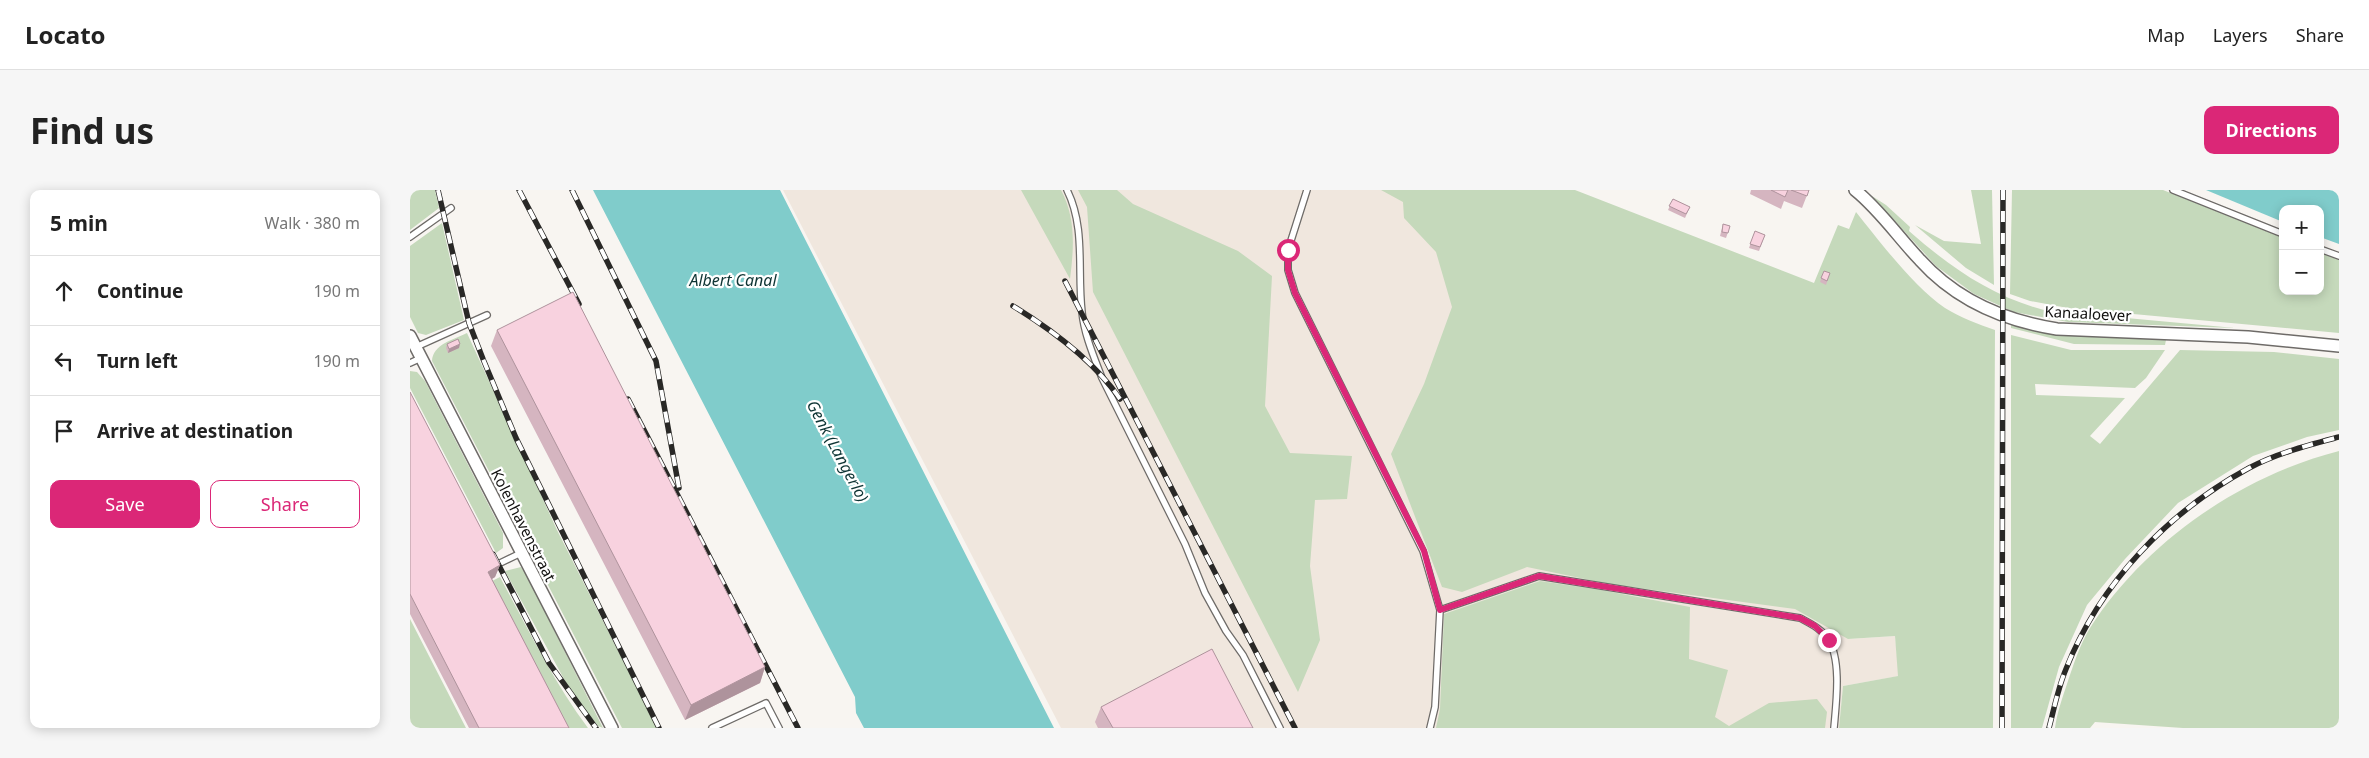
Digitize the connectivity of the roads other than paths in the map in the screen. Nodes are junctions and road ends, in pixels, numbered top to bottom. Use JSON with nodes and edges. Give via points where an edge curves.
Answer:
{"nodes":[{"id":1,"x":1067,"y":190,"type":"edge"},
{"id":2,"x":1307,"y":190,"type":"edge"},
{"id":3,"x":1855,"y":190,"type":"edge"},
{"id":4,"x":2173,"y":190,"type":"edge"},
{"id":5,"x":451,"y":208,"type":"dead end"},
{"id":6,"x":2279,"y":232,"type":"edge"},
{"id":7,"x":410,"y":237,"type":"edge"},
{"id":8,"x":2323,"y":250,"type":"edge"},
{"id":9,"x":2339,"y":256,"type":"edge"},
{"id":10,"x":487,"y":315,"type":"dead end"},
{"id":11,"x":410,"y":336,"type":"edge"},
{"id":12,"x":2339,"y":346,"type":"edge"},
{"id":13,"x":418,"y":352,"type":"junction"},
{"id":14,"x":410,"y":363,"type":"edge"},
{"id":15,"x":521,"y":553,"type":"junction"},
{"id":16,"x":493,"y":566,"type":"edge"},
{"id":17,"x":1440,"y":610,"type":"junction"},
{"id":18,"x":612,"y":728,"type":"edge"},
{"id":19,"x":712,"y":728,"type":"edge"},
{"id":20,"x":779,"y":728,"type":"edge"},
{"id":21,"x":1280,"y":728,"type":"edge"},
{"id":22,"x":1430,"y":728,"type":"edge"},
{"id":23,"x":1834,"y":728,"type":"edge"}],
"edges":[{"from":1,"to":21,"type":"lane","via":[[1074,203],[1079,232],[1082,313],[1102,378],[1185,544],[1205,593]]},
{"from":2,"to":17,"type":"lane","via":[[1288,250],[1288,270],[1295,293],[1424,551]]},
{"from":3,"to":12,"type":"street","name":"Kanaaloever","via":[[1879,212],[1921,262],[1953,290],[1985,308],[2028,324],[2075,330],[2248,336]]},
{"from":4,"to":6,"type":"lane"},
{"from":5,"to":7,"type":"lane"},
{"from":8,"to":9,"type":"lane"},
{"from":10,"to":13,"type":"lane"},
{"from":11,"to":13,"type":"street","name":"Kolenhavenstraat"},
{"from":13,"to":14,"type":"lane"},
{"from":13,"to":15,"type":"street","name":"Kolenhavenstraat"},
{"from":15,"to":16,"type":"lane"},
{"from":15,"to":18,"type":"street","name":"Kolenhavenstraat"},
{"from":17,"to":22,"type":"lane","via":[[1435,707]]},
{"from":17,"to":23,"type":"lane","via":[[1539,576],[1800,618],[1815,626],[1829,640],[1837,691]]},
{"from":19,"to":20,"type":"lane","via":[[766,704]]}]}
